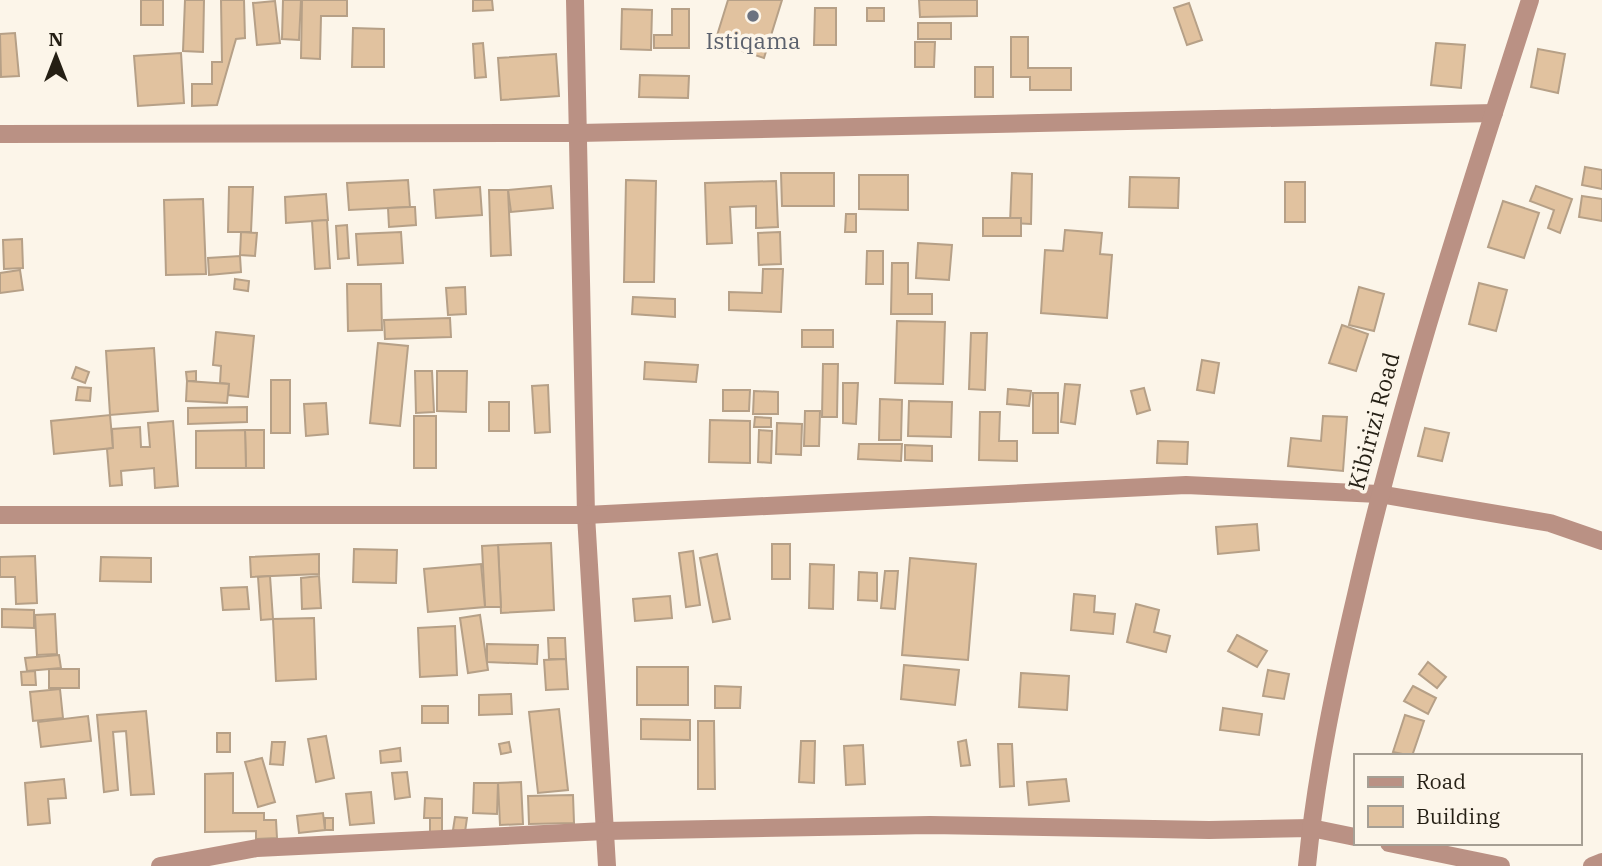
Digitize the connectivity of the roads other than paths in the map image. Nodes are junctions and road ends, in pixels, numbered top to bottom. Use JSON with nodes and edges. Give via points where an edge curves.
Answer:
{"nodes":[{"id":1,"x":575,"y":0,"type":"edge"},
{"id":2,"x":1530,"y":0,"type":"edge"},
{"id":3,"x":1494,"y":113,"type":"junction"},
{"id":4,"x":579,"y":133,"type":"junction"},
{"id":5,"x":0,"y":134,"type":"edge"},
{"id":6,"x":1379,"y":494,"type":"junction"},
{"id":7,"x":0,"y":515,"type":"edge"},
{"id":8,"x":586,"y":515,"type":"junction"},
{"id":9,"x":1602,"y":541,"type":"edge"},
{"id":10,"x":1311,"y":828,"type":"junction"},
{"id":11,"x":605,"y":831,"type":"junction"},
{"id":12,"x":1354,"y":837,"type":"edge"},
{"id":13,"x":1399,"y":845,"type":"edge"},
{"id":14,"x":1602,"y":862,"type":"edge"},
{"id":15,"x":160,"y":866,"type":"edge"},
{"id":16,"x":607,"y":866,"type":"edge"},
{"id":17,"x":1307,"y":866,"type":"edge"},
{"id":18,"x":1501,"y":866,"type":"edge"},
{"id":19,"x":1592,"y":866,"type":"edge"}],
"edges":[{"from":1,"to":4,"type":"street"},
{"from":2,"to":3,"type":"street","name":"Kibirizi Road"},
{"from":3,"to":4,"type":"street"},
{"from":3,"to":6,"type":"street","name":"Kibirizi Road","via":[[1424,330]]},
{"from":4,"to":5,"type":"street"},
{"from":4,"to":8,"type":"street"},
{"from":6,"to":8,"type":"street","via":[[1186,485]]},
{"from":6,"to":9,"type":"street","via":[[1550,523]]},
{"from":6,"to":10,"type":"street","name":"Kibirizi Road","via":[[1329,714]]},
{"from":7,"to":8,"type":"street"},
{"from":8,"to":11,"type":"street"},
{"from":10,"to":11,"type":"street","via":[[930,825]]},
{"from":10,"to":12,"type":"street"},
{"from":10,"to":17,"type":"street","name":"Kibirizi Road"},
{"from":11,"to":15,"type":"street","via":[[257,848]]},
{"from":11,"to":16,"type":"street"},
{"from":13,"to":18,"type":"street"},
{"from":14,"to":19,"type":"street"}]}
